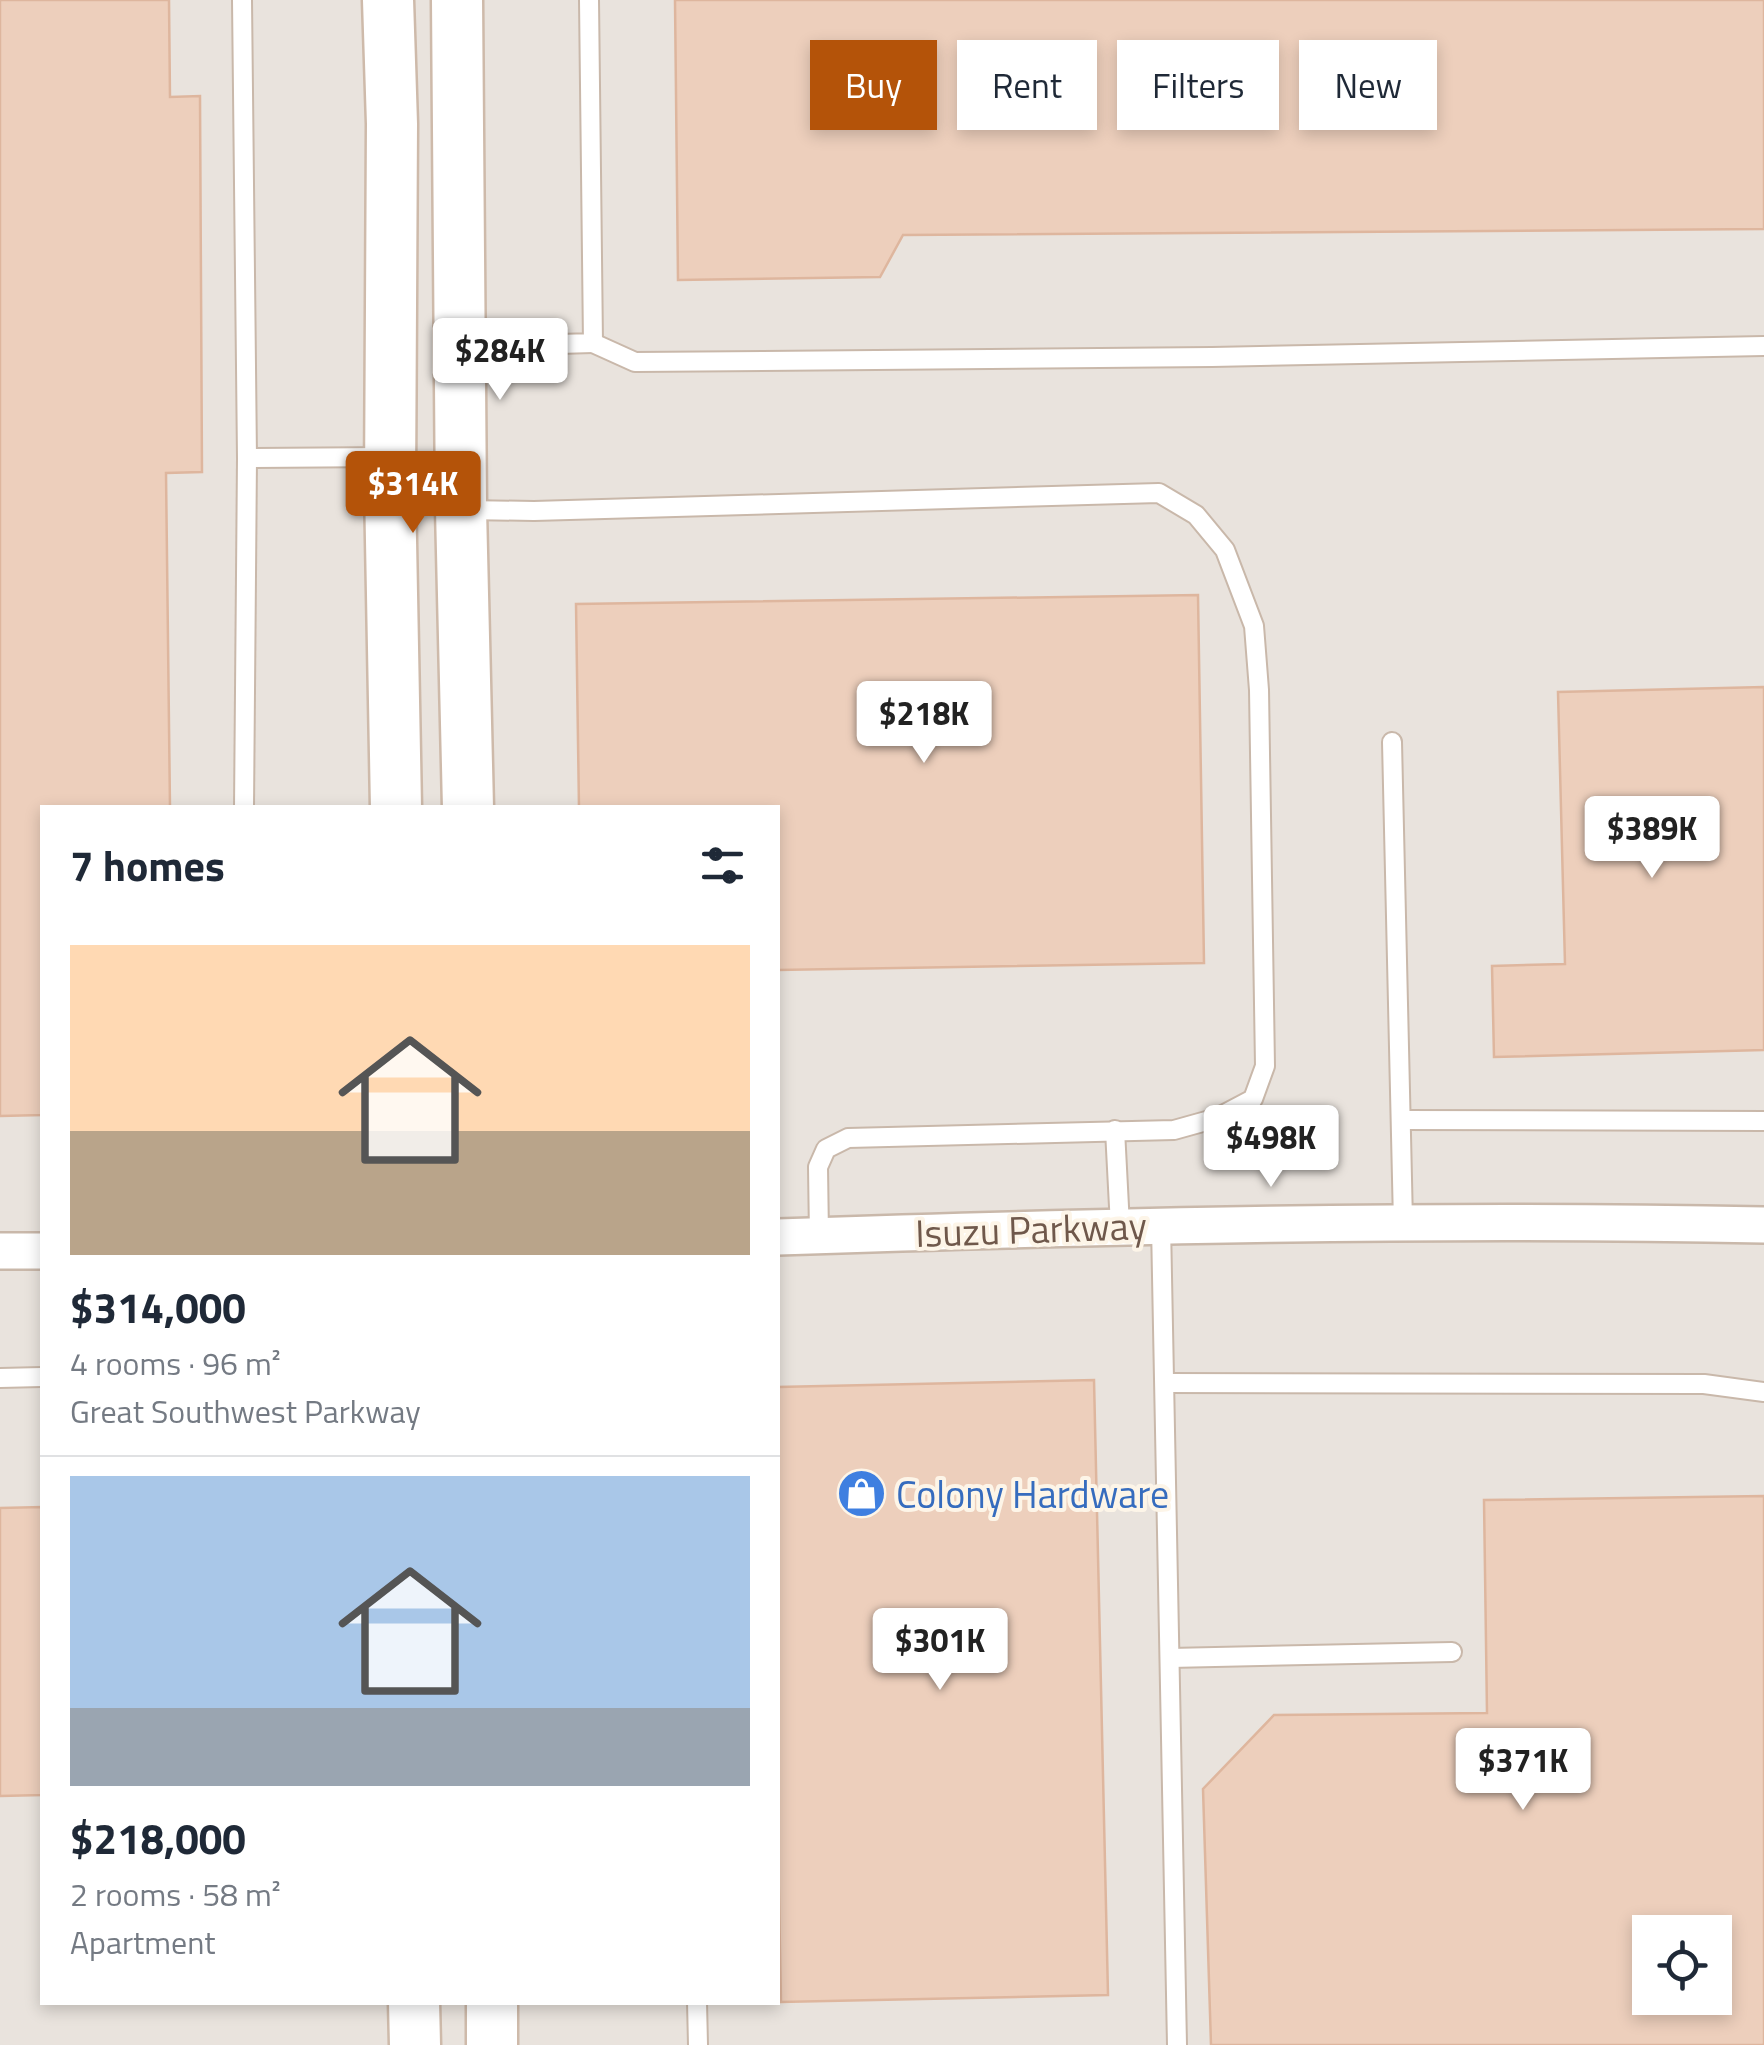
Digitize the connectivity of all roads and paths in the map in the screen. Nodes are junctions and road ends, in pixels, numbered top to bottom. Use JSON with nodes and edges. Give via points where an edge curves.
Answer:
{"nodes":[{"id":1,"x":242,"y":0,"type":"edge"},
{"id":2,"x":388,"y":0,"type":"edge"},
{"id":3,"x":456,"y":0,"type":"edge"},
{"id":4,"x":589,"y":0,"type":"edge"},
{"id":5,"x":593,"y":343,"type":"junction"},
{"id":6,"x":1764,"y":346,"type":"edge"},
{"id":7,"x":390,"y":347,"type":"junction"},
{"id":8,"x":459,"y":347,"type":"junction"},
{"id":9,"x":247,"y":458,"type":"junction"},
{"id":10,"x":390,"y":472,"type":"junction"},
{"id":11,"x":461,"y":510,"type":"junction"},
{"id":12,"x":1392,"y":742,"type":"dead end"},
{"id":13,"x":244,"y":805,"type":"edge"},
{"id":14,"x":396,"y":805,"type":"edge"},
{"id":15,"x":468,"y":805,"type":"edge"},
{"id":16,"x":1401,"y":1120,"type":"junction"},
{"id":17,"x":1764,"y":1121,"type":"edge"},
{"id":18,"x":1115,"y":1130,"type":"junction"},
{"id":19,"x":1404,"y":1222,"type":"junction"},
{"id":20,"x":1161,"y":1225,"type":"junction"},
{"id":21,"x":1120,"y":1226,"type":"junction"},
{"id":22,"x":1764,"y":1226,"type":"edge"},
{"id":23,"x":819,"y":1236,"type":"junction"},
{"id":24,"x":780,"y":1237,"type":"edge"},
{"id":25,"x":0,"y":1251,"type":"edge"},
{"id":26,"x":40,"y":1251,"type":"edge"},
{"id":27,"x":40,"y":1377,"type":"edge"},
{"id":28,"x":0,"y":1378,"type":"edge"},
{"id":29,"x":1164,"y":1383,"type":"junction"},
{"id":30,"x":1764,"y":1392,"type":"edge"},
{"id":31,"x":1452,"y":1652,"type":"dead end"},
{"id":32,"x":1170,"y":1658,"type":"junction"},
{"id":33,"x":414,"y":2005,"type":"edge"},
{"id":34,"x":492,"y":2005,"type":"edge"},
{"id":35,"x":697,"y":2005,"type":"edge"},
{"id":36,"x":415,"y":2045,"type":"edge"},
{"id":37,"x":492,"y":2045,"type":"edge"},
{"id":38,"x":698,"y":2045,"type":"edge"},
{"id":39,"x":1177,"y":2045,"type":"edge"}],
"edges":[{"from":1,"to":9,"type":"lane"},
{"from":2,"to":7,"type":"street"},
{"from":3,"to":8,"type":"street"},
{"from":4,"to":5,"type":"lane"},
{"from":5,"to":6,"type":"lane","via":[[635,362]]},
{"from":5,"to":8,"type":"lane"},
{"from":7,"to":8,"type":"street"},
{"from":7,"to":10,"type":"street"},
{"from":8,"to":11,"type":"street"},
{"from":9,"to":10,"type":"lane"},
{"from":9,"to":13,"type":"lane"},
{"from":10,"to":11,"type":"street"},
{"from":10,"to":14,"type":"street"},
{"from":11,"to":15,"type":"street"},
{"from":11,"to":18,"type":"lane","via":[[1160,494],[1196,515],[1225,550],[1254,626],[1265,1066],[1254,1100],[1217,1118],[1174,1130]]},
{"from":12,"to":16,"type":"lane"},
{"from":16,"to":17,"type":"lane"},
{"from":16,"to":19,"type":"lane"},
{"from":18,"to":21,"type":"lane"},
{"from":18,"to":23,"type":"lane","via":[[848,1138],[826,1149],[818,1166]]},
{"from":19,"to":20,"type":"street","name":"Isuzu Parkway"},
{"from":19,"to":22,"type":"street","name":"Isuzu Parkway"},
{"from":20,"to":21,"type":"street","name":"Isuzu Parkway"},
{"from":20,"to":29,"type":"lane"},
{"from":21,"to":23,"type":"street","name":"Isuzu Parkway"},
{"from":23,"to":24,"type":"street","name":"Isuzu Parkway"},
{"from":25,"to":26,"type":"street"},
{"from":27,"to":28,"type":"lane"},
{"from":29,"to":30,"type":"lane","via":[[1704,1384]]},
{"from":29,"to":32,"type":"lane"},
{"from":31,"to":32,"type":"lane"},
{"from":32,"to":39,"type":"lane"},
{"from":33,"to":36,"type":"street"},
{"from":34,"to":37,"type":"street"},
{"from":35,"to":38,"type":"lane"}]}
